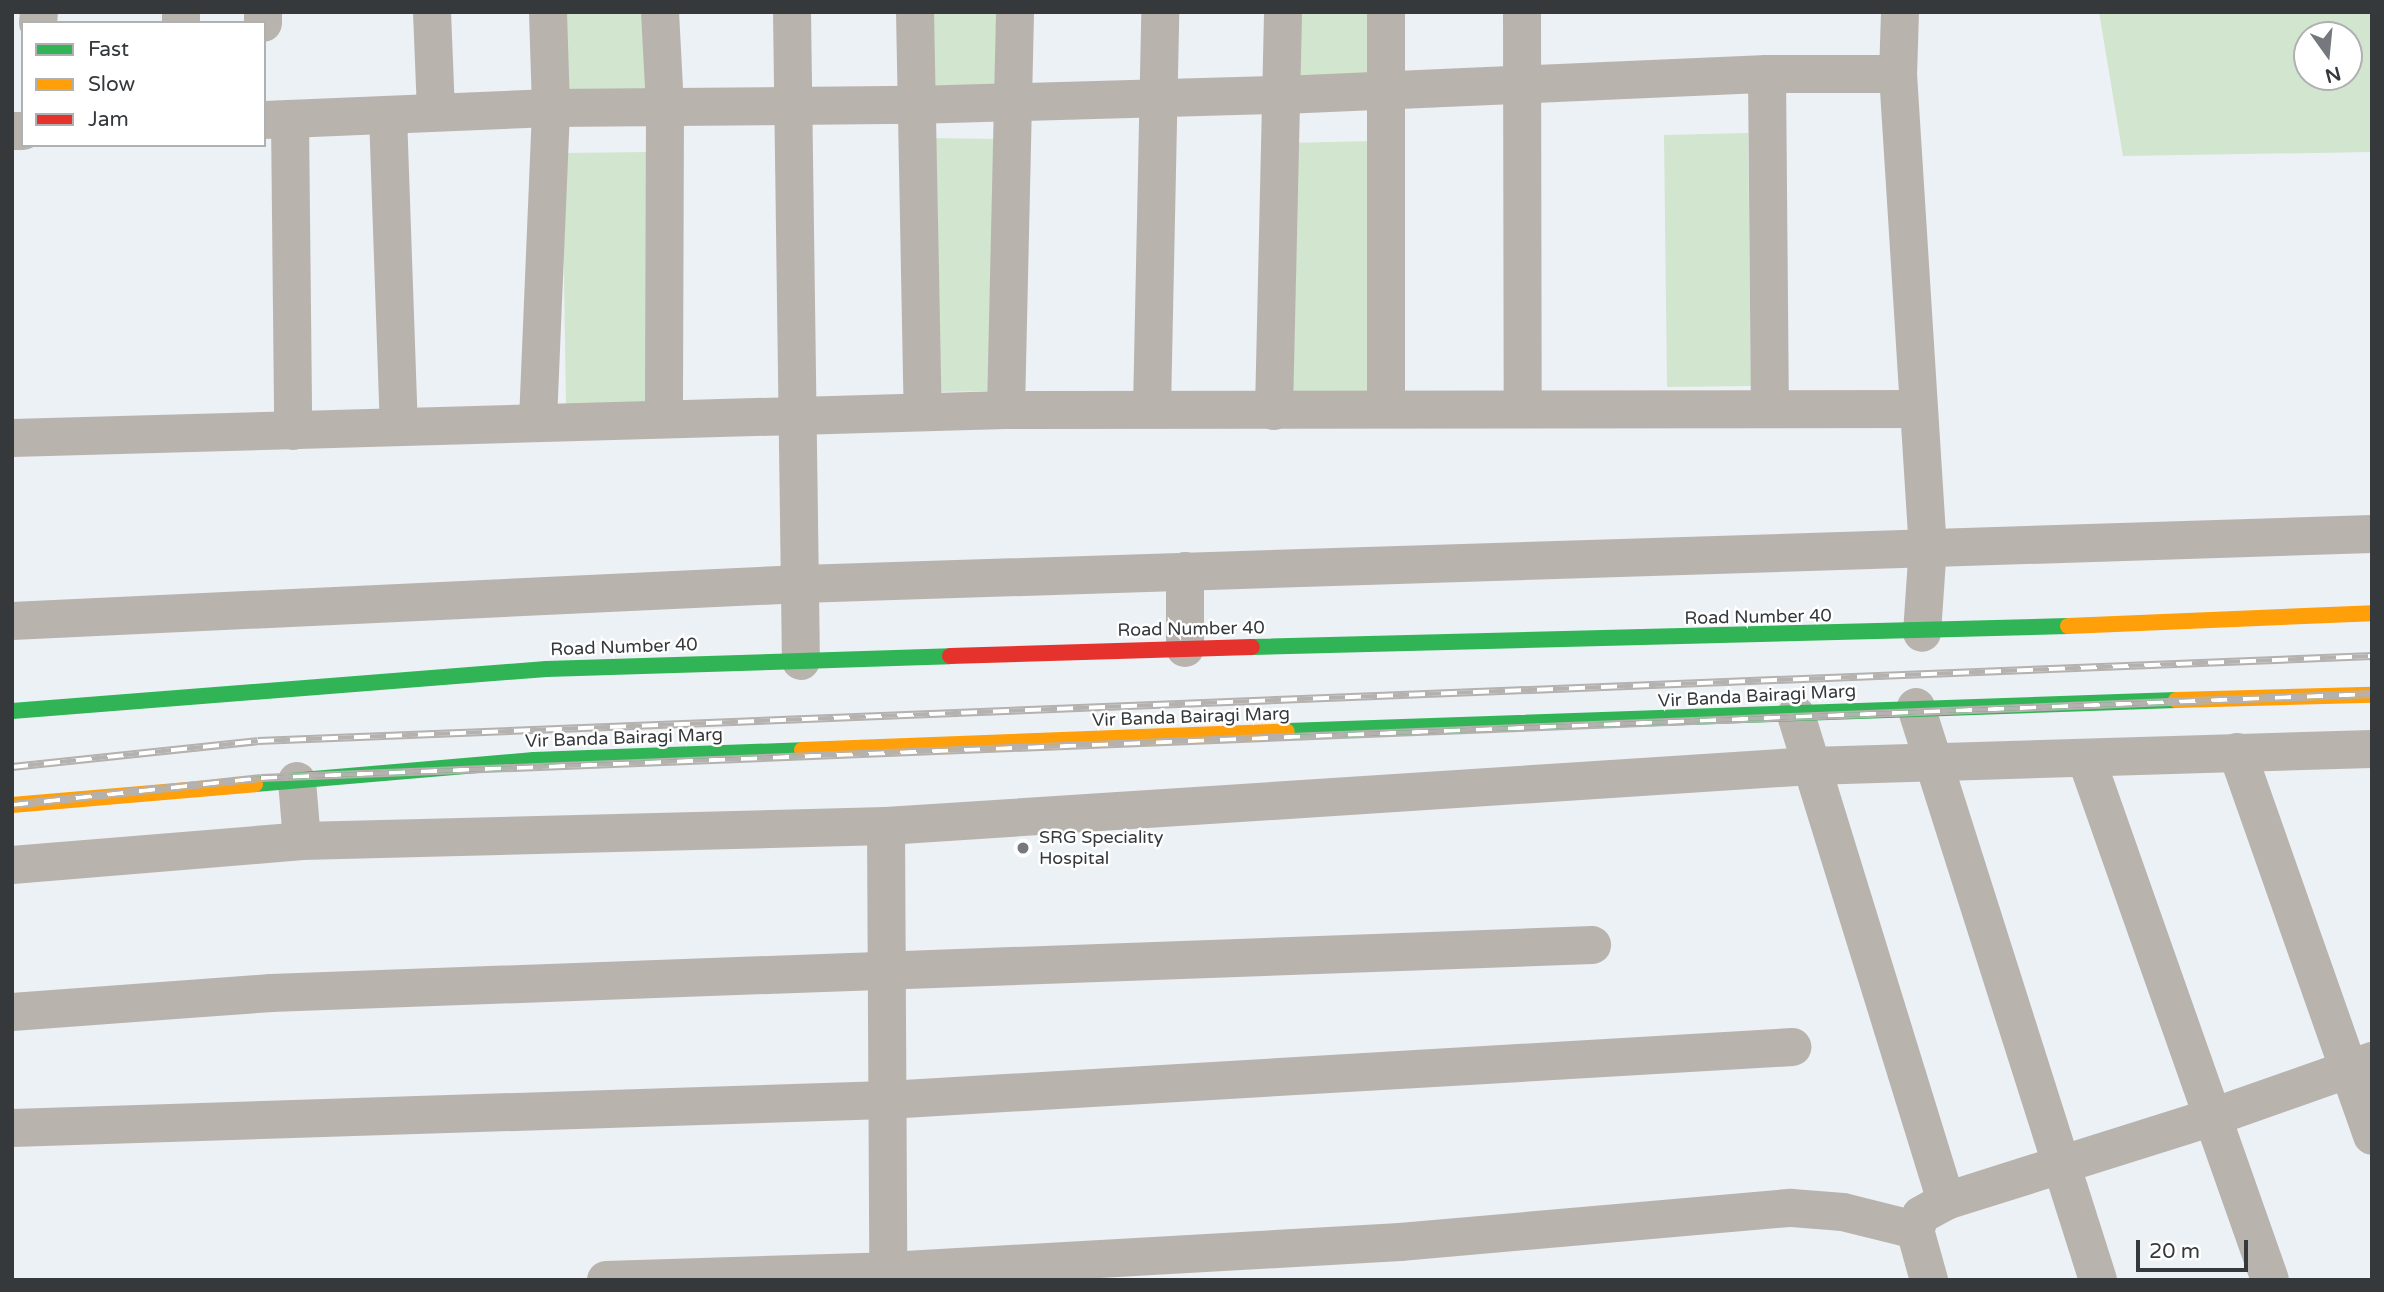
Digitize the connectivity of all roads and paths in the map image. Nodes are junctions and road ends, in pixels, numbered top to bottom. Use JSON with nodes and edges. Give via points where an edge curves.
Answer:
{"nodes":[{"id":1,"x":432,"y":12,"type":"edge"},
{"id":2,"x":548,"y":12,"type":"edge"},
{"id":3,"x":660,"y":12,"type":"edge"},
{"id":4,"x":792,"y":12,"type":"edge"},
{"id":5,"x":915,"y":12,"type":"edge"},
{"id":6,"x":1015,"y":12,"type":"edge"},
{"id":7,"x":1160,"y":12,"type":"edge"},
{"id":8,"x":1283,"y":12,"type":"edge"},
{"id":9,"x":1386,"y":12,"type":"edge"},
{"id":10,"x":1522,"y":12,"type":"edge"},
{"id":11,"x":1900,"y":12,"type":"edge"},
{"id":12,"x":1767,"y":74,"type":"junction"},
{"id":13,"x":1898,"y":74,"type":"junction"},
{"id":14,"x":1523,"y":86,"type":"junction"},
{"id":15,"x":1389,"y":89,"type":"junction"},
{"id":16,"x":1161,"y":95,"type":"junction"},
{"id":17,"x":1283,"y":95,"type":"junction"},
{"id":18,"x":1013,"y":102,"type":"junction"},
{"id":19,"x":796,"y":104,"type":"junction"},
{"id":20,"x":914,"y":105,"type":"junction"},
{"id":21,"x":551,"y":108,"type":"junction"},
{"id":22,"x":665,"y":109,"type":"junction"},
{"id":23,"x":436,"y":113,"type":"junction"},
{"id":24,"x":388,"y":115,"type":"junction"},
{"id":25,"x":277,"y":120,"type":"edge"},
{"id":26,"x":1770,"y":405,"type":"junction"},
{"id":27,"x":1386,"y":407,"type":"junction"},
{"id":28,"x":1523,"y":407,"type":"junction"},
{"id":29,"x":1152,"y":409,"type":"junction"},
{"id":30,"x":1917,"y":409,"type":"junction"},
{"id":31,"x":1006,"y":410,"type":"junction"},
{"id":32,"x":923,"y":411,"type":"junction"},
{"id":33,"x":1273,"y":411,"type":"junction"},
{"id":34,"x":797,"y":418,"type":"junction"},
{"id":35,"x":664,"y":419,"type":"junction"},
{"id":36,"x":538,"y":421,"type":"junction"},
{"id":37,"x":399,"y":426,"type":"junction"},
{"id":38,"x":293,"y":431,"type":"junction"},
{"id":39,"x":12,"y":438,"type":"edge"},
{"id":40,"x":2372,"y":534,"type":"edge"},
{"id":41,"x":1928,"y":545,"type":"junction"},
{"id":42,"x":1185,"y":571,"type":"junction"},
{"id":43,"x":801,"y":584,"type":"junction"},
{"id":44,"x":2372,"y":613,"type":"edge"},
{"id":45,"x":12,"y":621,"type":"edge"},
{"id":46,"x":1922,"y":633,"type":"junction"},
{"id":47,"x":1185,"y":648,"type":"junction"},
{"id":48,"x":801,"y":661,"type":"junction"},
{"id":49,"x":2372,"y":695,"type":"edge"},
{"id":50,"x":1916,"y":707,"type":"junction"},
{"id":51,"x":12,"y":710,"type":"edge"},
{"id":52,"x":1796,"y":715,"type":"junction"},
{"id":53,"x":2372,"y":749,"type":"edge"},
{"id":54,"x":2237,"y":752,"type":"junction"},
{"id":55,"x":2086,"y":758,"type":"junction"},
{"id":56,"x":1930,"y":763,"type":"junction"},
{"id":57,"x":1811,"y":766,"type":"junction"},
{"id":58,"x":297,"y":781,"type":"junction"},
{"id":59,"x":12,"y":805,"type":"edge"},
{"id":60,"x":886,"y":826,"type":"junction"},
{"id":61,"x":302,"y":841,"type":"junction"},
{"id":62,"x":12,"y":865,"type":"edge"},
{"id":63,"x":1592,"y":945,"type":"dead end"},
{"id":64,"x":888,"y":971,"type":"junction"},
{"id":65,"x":12,"y":1012,"type":"edge"},
{"id":66,"x":1792,"y":1046,"type":"dead end"},
{"id":67,"x":2360,"y":1065,"type":"edge"},
{"id":68,"x":887,"y":1100,"type":"junction"},
{"id":69,"x":2213,"y":1117,"type":"junction"},
{"id":70,"x":12,"y":1128,"type":"edge"},
{"id":71,"x":2372,"y":1136,"type":"edge"},
{"id":72,"x":2063,"y":1163,"type":"junction"},
{"id":73,"x":1946,"y":1201,"type":"junction"},
{"id":74,"x":1915,"y":1230,"type":"junction"},
{"id":75,"x":888,"y":1271,"type":"junction"},
{"id":76,"x":606,"y":1280,"type":"edge"},
{"id":77,"x":1929,"y":1280,"type":"edge"},
{"id":78,"x":2098,"y":1280,"type":"edge"},
{"id":79,"x":2270,"y":1280,"type":"edge"}],
"edges":[{"from":1,"to":23,"type":"street"},
{"from":2,"to":21,"type":"street"},
{"from":3,"to":22,"type":"street"},
{"from":4,"to":19,"type":"street"},
{"from":5,"to":20,"type":"street"},
{"from":6,"to":18,"type":"street"},
{"from":7,"to":16,"type":"street"},
{"from":8,"to":17,"type":"street"},
{"from":9,"to":15,"type":"street"},
{"from":10,"to":14,"type":"street"},
{"from":11,"to":13,"type":"street"},
{"from":12,"to":13,"type":"street"},
{"from":12,"to":14,"type":"street"},
{"from":12,"to":26,"type":"street"},
{"from":13,"to":30,"type":"street"},
{"from":14,"to":15,"type":"street"},
{"from":14,"to":28,"type":"street"},
{"from":15,"to":17,"type":"street"},
{"from":15,"to":27,"type":"street"},
{"from":16,"to":17,"type":"street"},
{"from":16,"to":18,"type":"street"},
{"from":16,"to":29,"type":"street"},
{"from":17,"to":33,"type":"street"},
{"from":18,"to":20,"type":"street"},
{"from":18,"to":31,"type":"street"},
{"from":19,"to":20,"type":"street"},
{"from":19,"to":22,"type":"street"},
{"from":19,"to":34,"type":"street"},
{"from":20,"to":32,"type":"street"},
{"from":21,"to":22,"type":"street"},
{"from":21,"to":23,"type":"street"},
{"from":21,"to":36,"type":"street"},
{"from":22,"to":35,"type":"street"},
{"from":23,"to":24,"type":"street"},
{"from":24,"to":25,"type":"street"},
{"from":24,"to":37,"type":"street"},
{"from":25,"to":38,"type":"street"},
{"from":26,"to":28,"type":"street"},
{"from":26,"to":30,"type":"street"},
{"from":27,"to":28,"type":"street"},
{"from":27,"to":33,"type":"street"},
{"from":29,"to":31,"type":"street"},
{"from":29,"to":33,"type":"street"},
{"from":30,"to":41,"type":"street"},
{"from":31,"to":32,"type":"street"},
{"from":32,"to":34,"type":"street"},
{"from":34,"to":35,"type":"street"},
{"from":34,"to":43,"type":"street"},
{"from":35,"to":36,"type":"street"},
{"from":36,"to":37,"type":"street"},
{"from":37,"to":38,"type":"street"},
{"from":38,"to":39,"type":"street"},
{"from":40,"to":41,"type":"street"},
{"from":41,"to":42,"type":"street"},
{"from":41,"to":46,"type":"street"},
{"from":42,"to":43,"type":"street"},
{"from":42,"to":47,"type":"street"},
{"from":43,"to":45,"type":"street"},
{"from":43,"to":48,"type":"street"},
{"from":44,"to":46,"type":"main road","name":"Road Number 40"},
{"from":46,"to":47,"type":"main road","name":"Road Number 40"},
{"from":47,"to":48,"type":"main road","name":"Road Number 40"},
{"from":48,"to":51,"type":"main road","name":"Road Number 40","via":[[546,668]]},
{"from":49,"to":50,"type":"main road","name":"Vir Banda Bairagi Marg"},
{"from":50,"to":52,"type":"main road","name":"Vir Banda Bairagi Marg"},
{"from":50,"to":56,"type":"street"},
{"from":52,"to":57,"type":"street"},
{"from":52,"to":58,"type":"main road","name":"Vir Banda Bairagi Marg","via":[[534,760]]},
{"from":53,"to":54,"type":"street"},
{"from":54,"to":55,"type":"street"},
{"from":54,"to":67,"type":"street"},
{"from":55,"to":56,"type":"street"},
{"from":55,"to":69,"type":"street"},
{"from":56,"to":57,"type":"street"},
{"from":56,"to":72,"type":"street"},
{"from":57,"to":60,"type":"street"},
{"from":57,"to":73,"type":"street"},
{"from":58,"to":59,"type":"main road","name":"Vir Banda Bairagi Marg"},
{"from":58,"to":61,"type":"street"},
{"from":60,"to":61,"type":"street"},
{"from":60,"to":64,"type":"street"},
{"from":61,"to":62,"type":"street"},
{"from":63,"to":64,"type":"street"},
{"from":64,"to":65,"type":"street","via":[[271,993]]},
{"from":64,"to":68,"type":"street"},
{"from":66,"to":68,"type":"street"},
{"from":67,"to":69,"type":"street"},
{"from":67,"to":71,"type":"street"},
{"from":68,"to":70,"type":"street"},
{"from":68,"to":75,"type":"street"},
{"from":69,"to":72,"type":"street"},
{"from":69,"to":79,"type":"street"},
{"from":72,"to":73,"type":"street"},
{"from":72,"to":78,"type":"street"},
{"from":73,"to":74,"type":"street","via":[[1921,1214]]},
{"from":74,"to":75,"type":"street","via":[[1843,1212],[1792,1208],[1400,1242]]},
{"from":74,"to":77,"type":"street"},
{"from":75,"to":76,"type":"street"}]}
